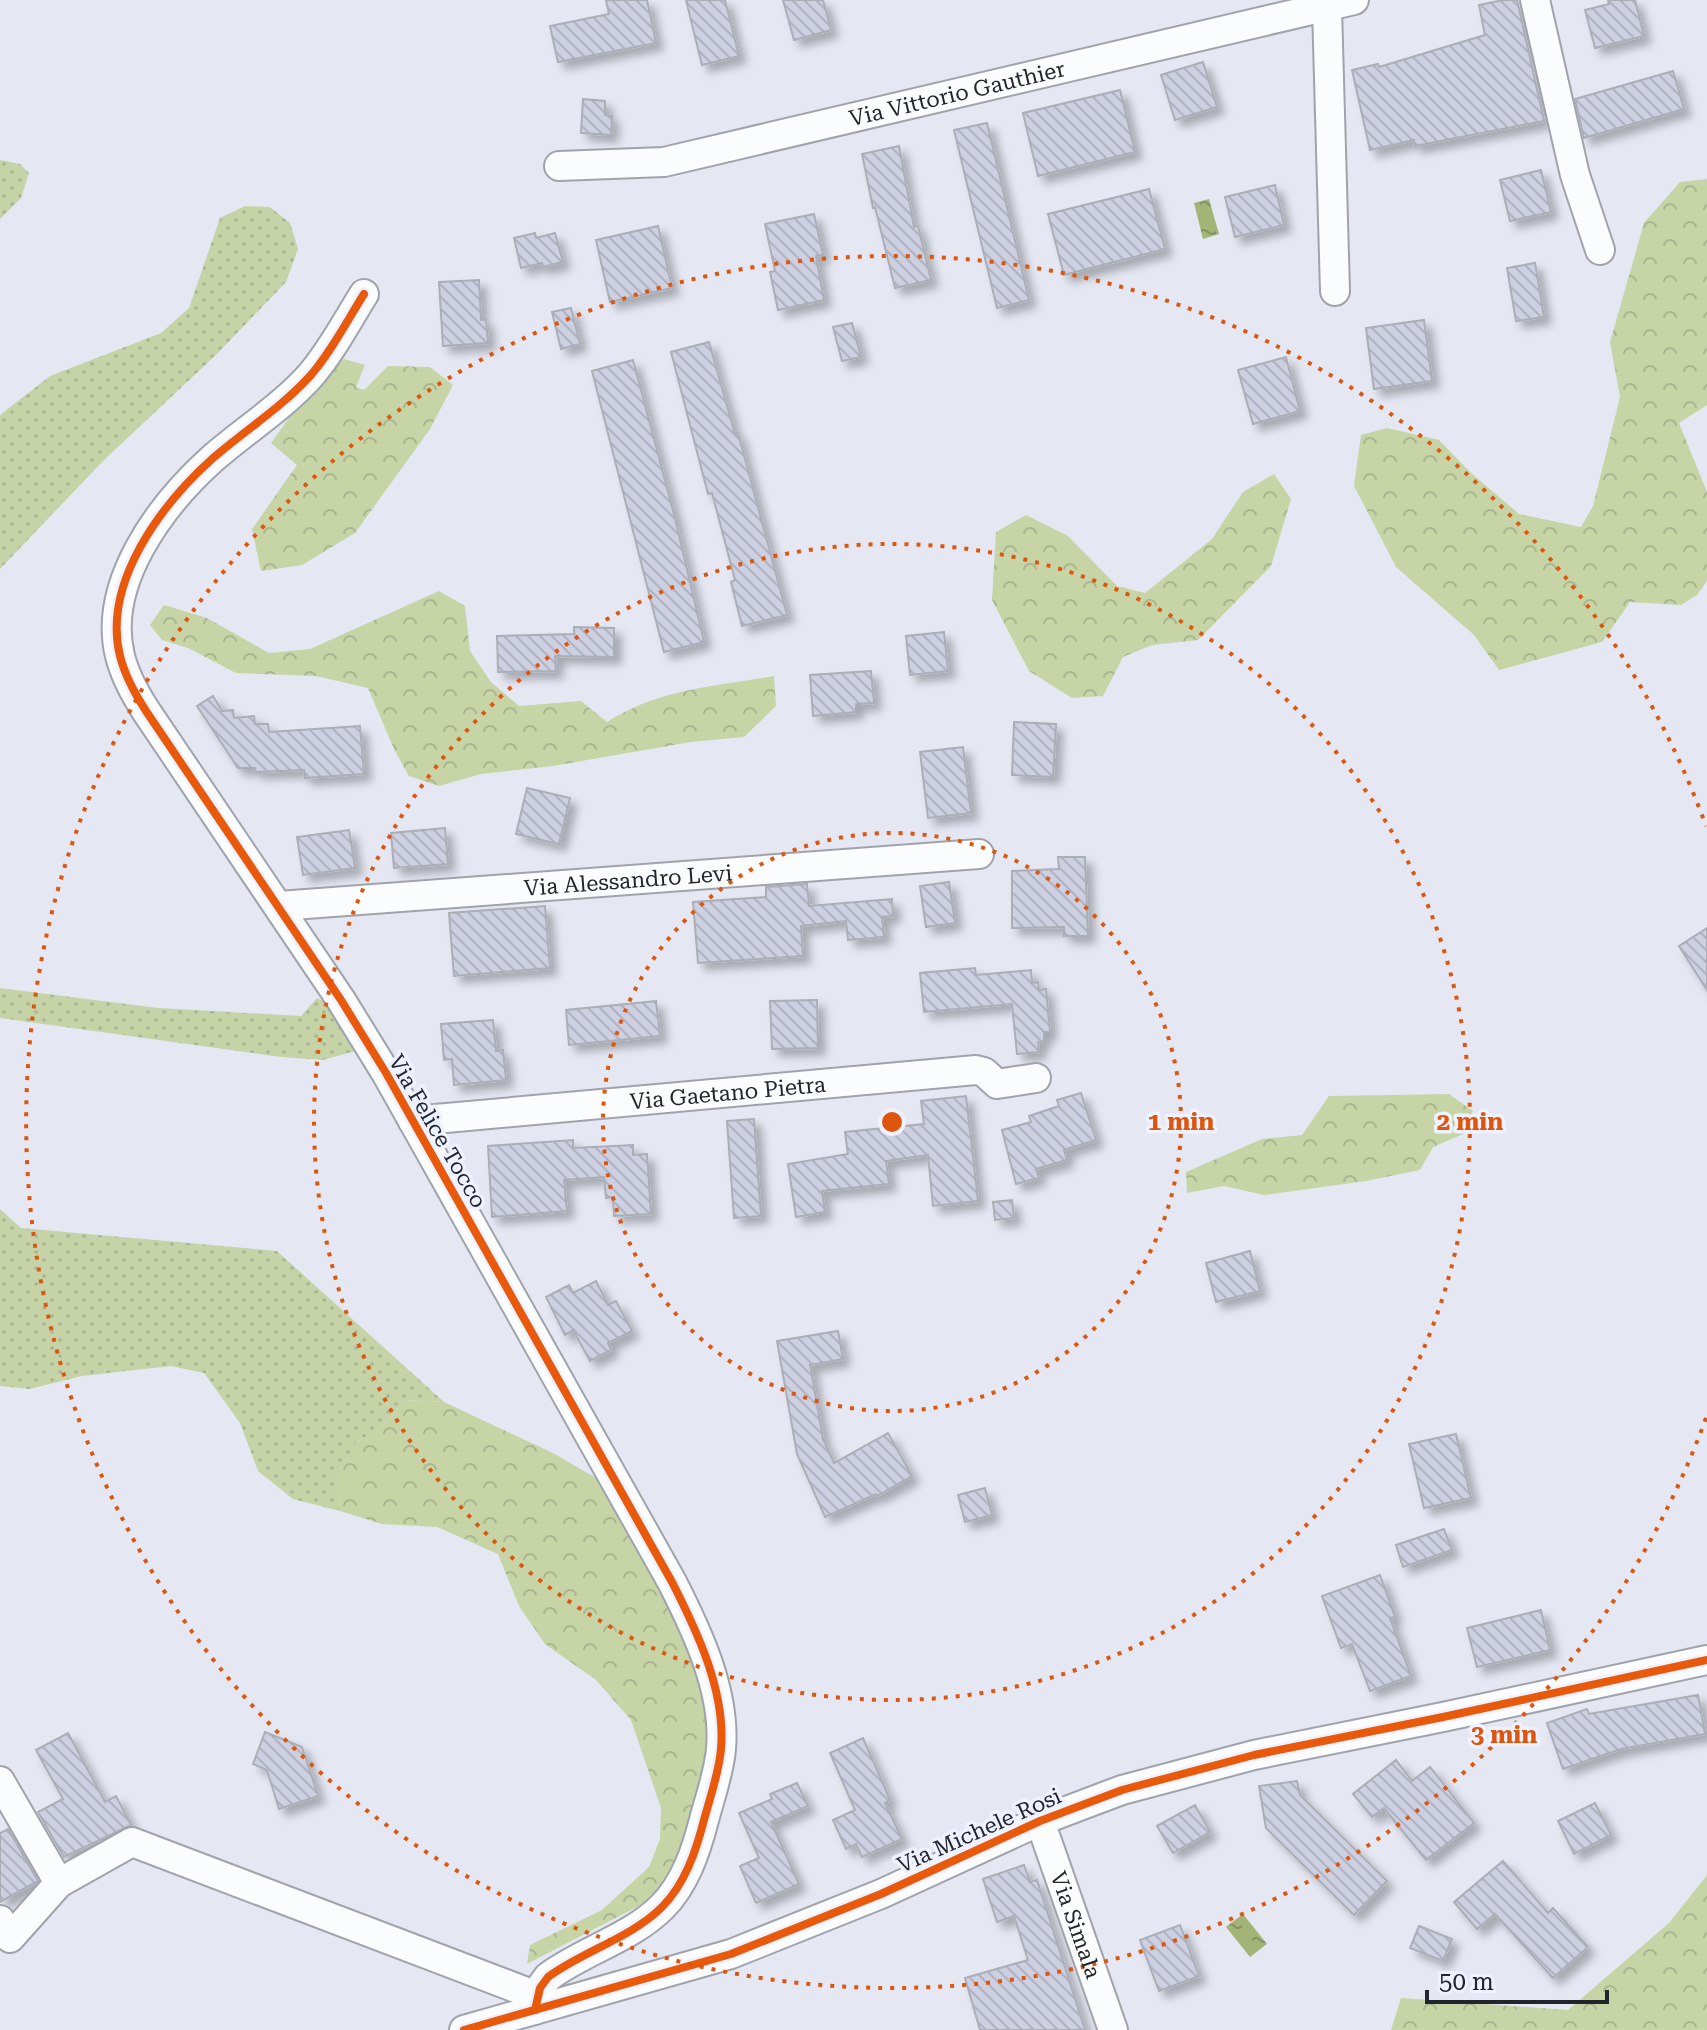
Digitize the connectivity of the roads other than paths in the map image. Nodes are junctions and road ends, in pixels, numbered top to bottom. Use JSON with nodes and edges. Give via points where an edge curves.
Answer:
{"nodes":[{"id":1,"x":1535,"y":0,"type":"edge"},
{"id":2,"x":1340,"y":4,"type":"edge"},
{"id":3,"x":559,"y":166,"type":"dead end"},
{"id":4,"x":1600,"y":250,"type":"dead end"},
{"id":5,"x":1335,"y":291,"type":"dead end"},
{"id":6,"x":364,"y":294,"type":"dead end"},
{"id":7,"x":979,"y":854,"type":"dead end"},
{"id":8,"x":279,"y":906,"type":"junction"},
{"id":9,"x":1036,"y":1078,"type":"dead end"},
{"id":10,"x":413,"y":1121,"type":"junction"},
{"id":11,"x":1707,"y":1660,"type":"edge"},
{"id":12,"x":0,"y":1781,"type":"edge"},
{"id":13,"x":1040,"y":1821,"type":"junction"},
{"id":14,"x":59,"y":1883,"type":"junction"},
{"id":15,"x":0,"y":1920,"type":"edge"},
{"id":16,"x":536,"y":2003,"type":"junction"},
{"id":17,"x":464,"y":2030,"type":"edge"},
{"id":18,"x":1113,"y":2030,"type":"edge"}],
"edges":[{"from":1,"to":4,"type":"street","via":[[1575,175]]},
{"from":2,"to":3,"type":"street","name":"Via Vittorio Gauthier","via":[[664,162]]},
{"from":2,"to":5,"type":"street"},
{"from":6,"to":8,"type":"street","name":"Via Felice Tocco","via":[[310,375],[212,459],[173,500],[142,546],[118,612],[120,656],[134,692]]},
{"from":7,"to":8,"type":"street","name":"Via Alessandro Levi"},
{"from":8,"to":10,"type":"street","name":"Via Felice Tocco"},
{"from":9,"to":10,"type":"street","name":"Via Gaetano Pietra","via":[[995,1083],[976,1070]]},
{"from":10,"to":16,"type":"street","name":"Via Felice Tocco","via":[[676,1591],[704,1654],[720,1715],[719,1766],[697,1846],[676,1890],[644,1921],[553,1974]]},
{"from":11,"to":13,"type":"street","name":"Via Michele Rosi","via":[[1254,1755],[1122,1790]]},
{"from":12,"to":14,"type":"street"},
{"from":13,"to":16,"type":"street","name":"Via Michele Rosi","via":[[881,1894],[731,1954]]},
{"from":13,"to":18,"type":"street","name":"Via Simala"},
{"from":14,"to":15,"type":"street","via":[[10,1938]]},
{"from":14,"to":16,"type":"street","via":[[132,1842]]},
{"from":16,"to":17,"type":"street","name":"Via Michele Rosi"}]}
